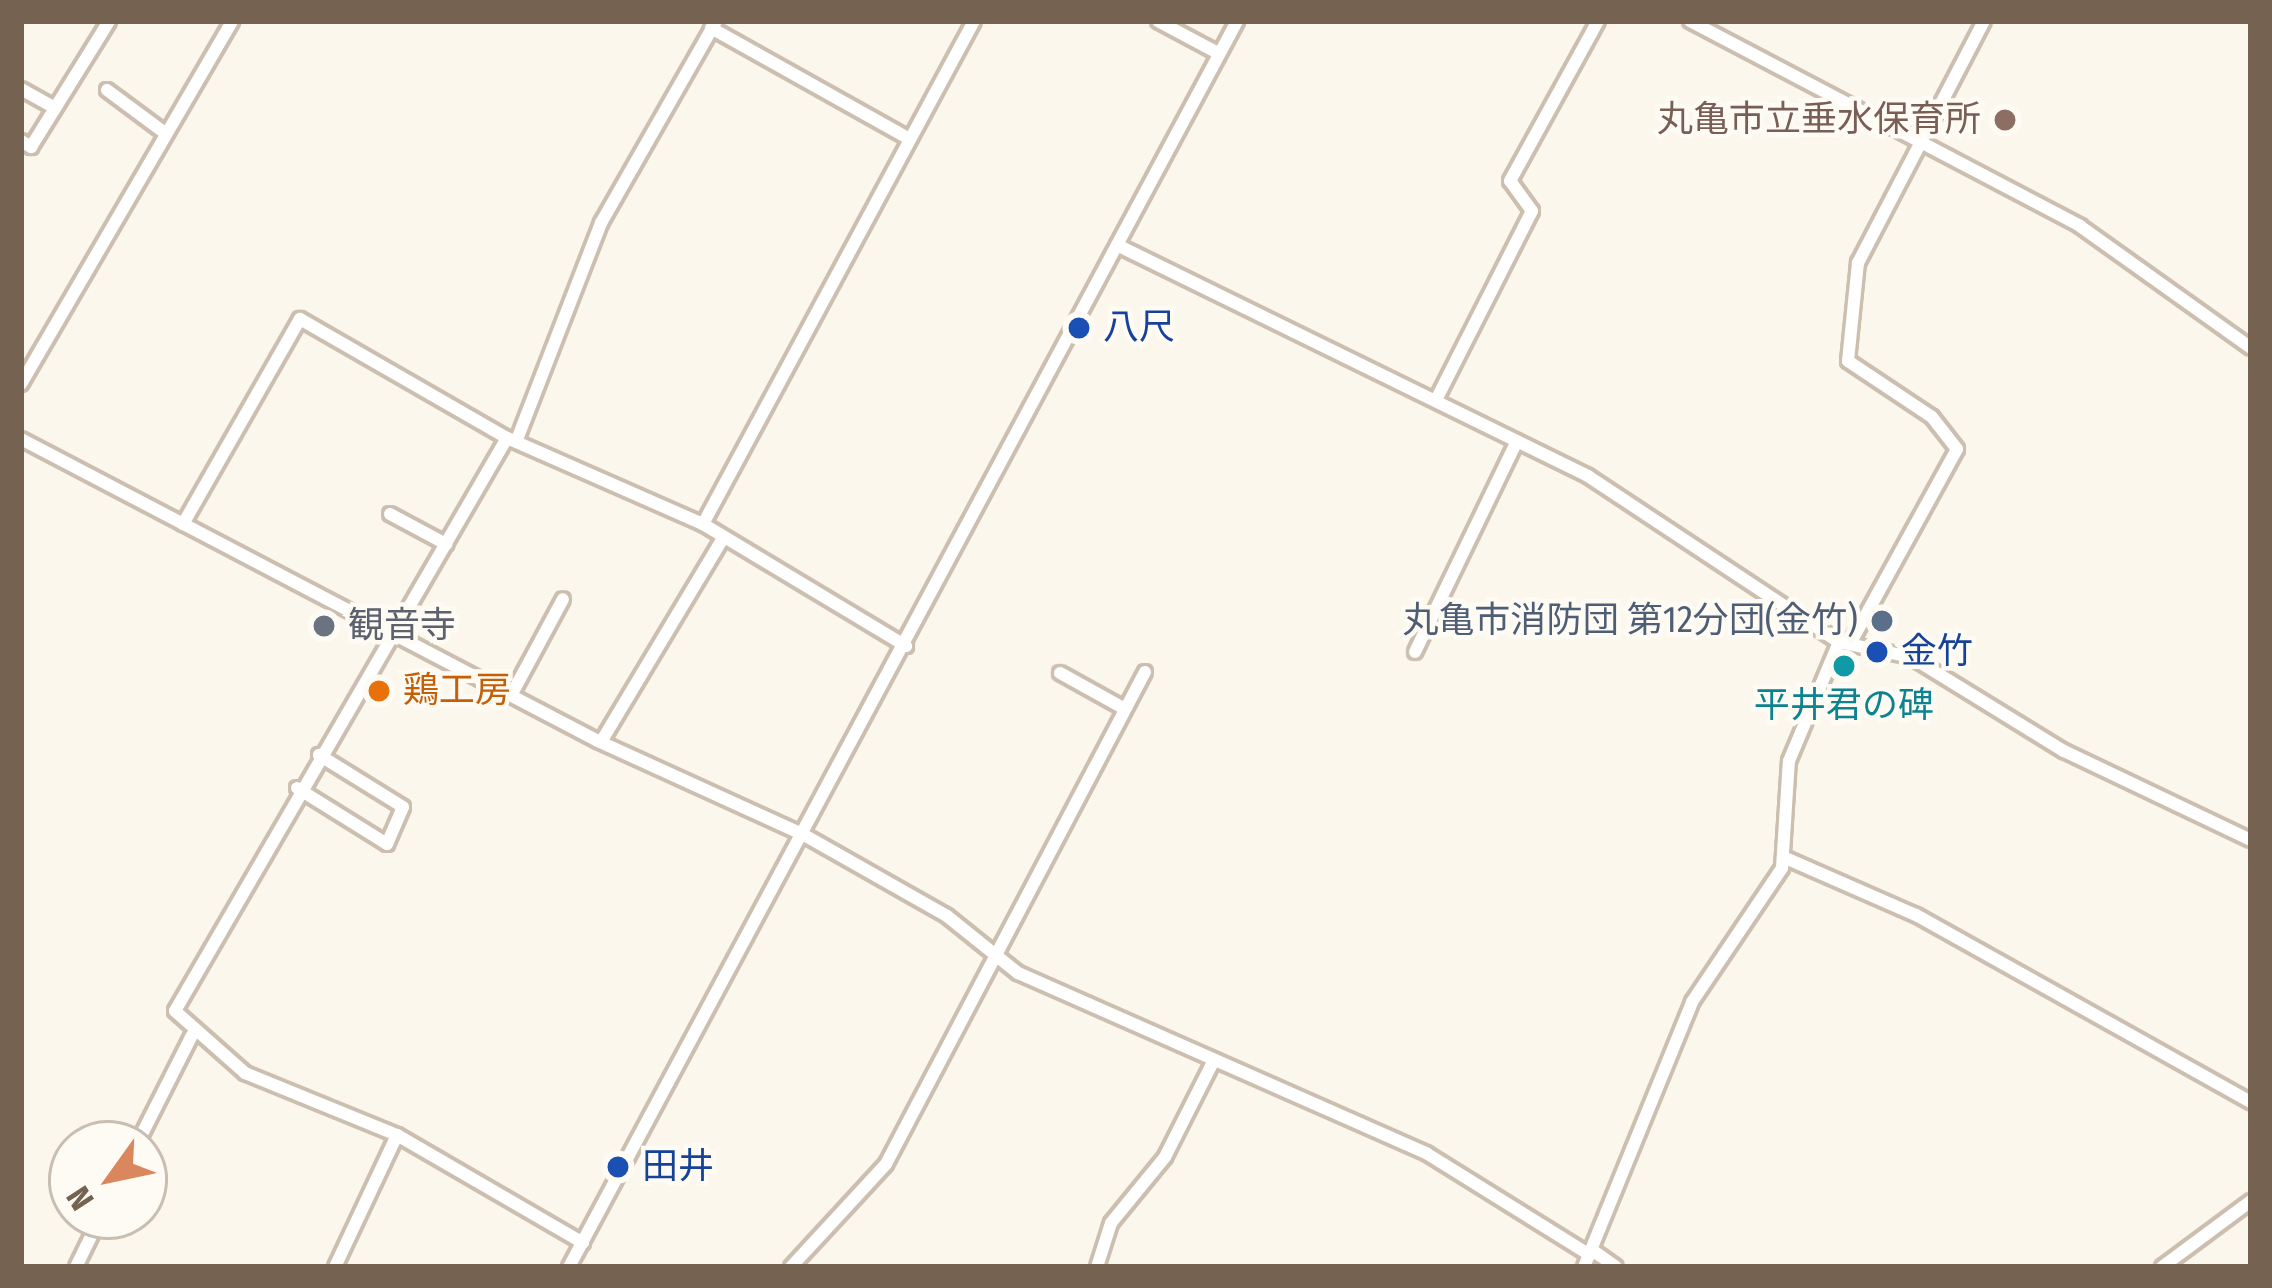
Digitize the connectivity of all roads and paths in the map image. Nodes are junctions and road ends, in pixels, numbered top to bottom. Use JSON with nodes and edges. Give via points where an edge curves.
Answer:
{"nodes":[{"id":1,"x":109,"y":21,"type":"edge"},
{"id":2,"x":232,"y":21,"type":"edge"},
{"id":3,"x":974,"y":21,"type":"edge"},
{"id":4,"x":1158,"y":21,"type":"edge"},
{"id":5,"x":1238,"y":21,"type":"edge"},
{"id":6,"x":1598,"y":21,"type":"edge"},
{"id":7,"x":1690,"y":21,"type":"edge"},
{"id":8,"x":1984,"y":21,"type":"edge"},
{"id":9,"x":713,"y":24,"type":"edge"},
{"id":10,"x":1218,"y":53,"type":"junction"},
{"id":11,"x":21,"y":89,"type":"edge"},
{"id":12,"x":106,"y":90,"type":"dead end"},
{"id":13,"x":55,"y":108,"type":"junction"},
{"id":14,"x":165,"y":133,"type":"junction"},
{"id":15,"x":904,"y":136,"type":"junction"},
{"id":16,"x":21,"y":141,"type":"edge"},
{"id":17,"x":1923,"y":142,"type":"junction"},
{"id":18,"x":1117,"y":245,"type":"junction"},
{"id":19,"x":2251,"y":348,"type":"edge"},
{"id":20,"x":21,"y":384,"type":"edge"},
{"id":21,"x":1436,"y":400,"type":"junction"},
{"id":22,"x":513,"y":438,"type":"junction"},
{"id":23,"x":21,"y":440,"type":"edge"},
{"id":24,"x":1517,"y":441,"type":"junction"},
{"id":25,"x":390,"y":514,"type":"dead end"},
{"id":26,"x":183,"y":524,"type":"junction"},
{"id":27,"x":703,"y":524,"type":"junction"},
{"id":28,"x":722,"y":540,"type":"junction"},
{"id":29,"x":446,"y":544,"type":"junction"},
{"id":30,"x":563,"y":599,"type":"dead end"},
{"id":31,"x":399,"y":631,"type":"junction"},
{"id":32,"x":1845,"y":642,"type":"junction"},
{"id":33,"x":907,"y":646,"type":"junction"},
{"id":34,"x":1415,"y":652,"type":"dead end"},
{"id":35,"x":1145,"y":672,"type":"dead end"},
{"id":36,"x":1060,"y":673,"type":"dead end"},
{"id":37,"x":514,"y":690,"type":"junction"},
{"id":38,"x":1125,"y":709,"type":"junction"},
{"id":39,"x":601,"y":742,"type":"junction"},
{"id":40,"x":319,"y":754,"type":"junction"},
{"id":41,"x":297,"y":788,"type":"junction"},
{"id":42,"x":804,"y":835,"type":"junction"},
{"id":43,"x":2251,"y":840,"type":"edge"},
{"id":44,"x":1783,"y":857,"type":"junction"},
{"id":45,"x":994,"y":956,"type":"junction"},
{"id":46,"x":192,"y":1035,"type":"junction"},
{"id":47,"x":1214,"y":1060,"type":"junction"},
{"id":48,"x":2251,"y":1102,"type":"edge"},
{"id":49,"x":149,"y":1120,"type":"edge"},
{"id":50,"x":397,"y":1135,"type":"junction"},
{"id":51,"x":2251,"y":1202,"type":"edge"},
{"id":52,"x":89,"y":1240,"type":"edge"},
{"id":53,"x":583,"y":1243,"type":"junction"},
{"id":54,"x":1588,"y":1257,"type":"edge"},
{"id":55,"x":76,"y":1267,"type":"edge"},
{"id":56,"x":334,"y":1267,"type":"edge"},
{"id":57,"x":569,"y":1267,"type":"edge"},
{"id":58,"x":791,"y":1267,"type":"edge"},
{"id":59,"x":1097,"y":1267,"type":"edge"},
{"id":60,"x":1616,"y":1267,"type":"edge"},
{"id":61,"x":2162,"y":1267,"type":"edge"}],
"edges":[{"from":1,"to":13,"type":"street"},
{"from":2,"to":14,"type":"street"},
{"from":3,"to":15,"type":"street"},
{"from":4,"to":10,"type":"street"},
{"from":5,"to":10,"type":"street"},
{"from":6,"to":21,"type":"street","via":[[1510,181],[1532,211]]},
{"from":7,"to":17,"type":"street"},
{"from":8,"to":17,"type":"street"},
{"from":9,"to":15,"type":"street"},
{"from":9,"to":22,"type":"street","via":[[601,223]]},
{"from":10,"to":18,"type":"street"},
{"from":11,"to":13,"type":"street"},
{"from":12,"to":14,"type":"street"},
{"from":13,"to":16,"type":"street","via":[[31,147]]},
{"from":14,"to":20,"type":"street"},
{"from":15,"to":27,"type":"street"},
{"from":17,"to":19,"type":"street","via":[[2080,226]]},
{"from":17,"to":32,"type":"street","via":[[1858,263],[1848,361],[1932,417],[1957,448]]},
{"from":18,"to":21,"type":"street"},
{"from":18,"to":33,"type":"street"},
{"from":21,"to":24,"type":"street"},
{"from":22,"to":26,"type":"street","via":[[300,320]]},
{"from":22,"to":27,"type":"street"},
{"from":22,"to":29,"type":"street"},
{"from":23,"to":26,"type":"street"},
{"from":24,"to":32,"type":"street"},
{"from":24,"to":34,"type":"street"},
{"from":25,"to":29,"type":"street"},
{"from":26,"to":31,"type":"street"},
{"from":27,"to":28,"type":"street"},
{"from":28,"to":33,"type":"street"},
{"from":28,"to":39,"type":"street"},
{"from":29,"to":31,"type":"street"},
{"from":30,"to":37,"type":"street"},
{"from":31,"to":37,"type":"street"},
{"from":31,"to":40,"type":"street"},
{"from":32,"to":43,"type":"street","via":[[1910,657],[2064,751]]},
{"from":32,"to":44,"type":"street","via":[[1789,761]]},
{"from":33,"to":42,"type":"street"},
{"from":35,"to":38,"type":"street"},
{"from":36,"to":38,"type":"street"},
{"from":37,"to":39,"type":"street"},
{"from":38,"to":45,"type":"street"},
{"from":39,"to":42,"type":"street"},
{"from":40,"to":41,"type":"street"},
{"from":40,"to":41,"type":"street","via":[[403,807],[387,844]]},
{"from":41,"to":46,"type":"street","via":[[175,1004]]},
{"from":42,"to":45,"type":"street","via":[[947,916]]},
{"from":42,"to":53,"type":"street"},
{"from":44,"to":48,"type":"street","via":[[1916,914]]},
{"from":44,"to":54,"type":"street","via":[[1692,1002]]},
{"from":45,"to":47,"type":"street"},
{"from":45,"to":58,"type":"street","via":[[886,1165]]},
{"from":46,"to":49,"type":"street"},
{"from":46,"to":50,"type":"street","via":[[245,1073]]},
{"from":47,"to":54,"type":"street","via":[[1426,1153]]},
{"from":47,"to":59,"type":"street","via":[[1165,1157],[1111,1223]]},
{"from":50,"to":53,"type":"street"},
{"from":50,"to":56,"type":"street"},
{"from":51,"to":61,"type":"street"},
{"from":52,"to":55,"type":"street"},
{"from":53,"to":57,"type":"street"},
{"from":54,"to":60,"type":"street"}]}
